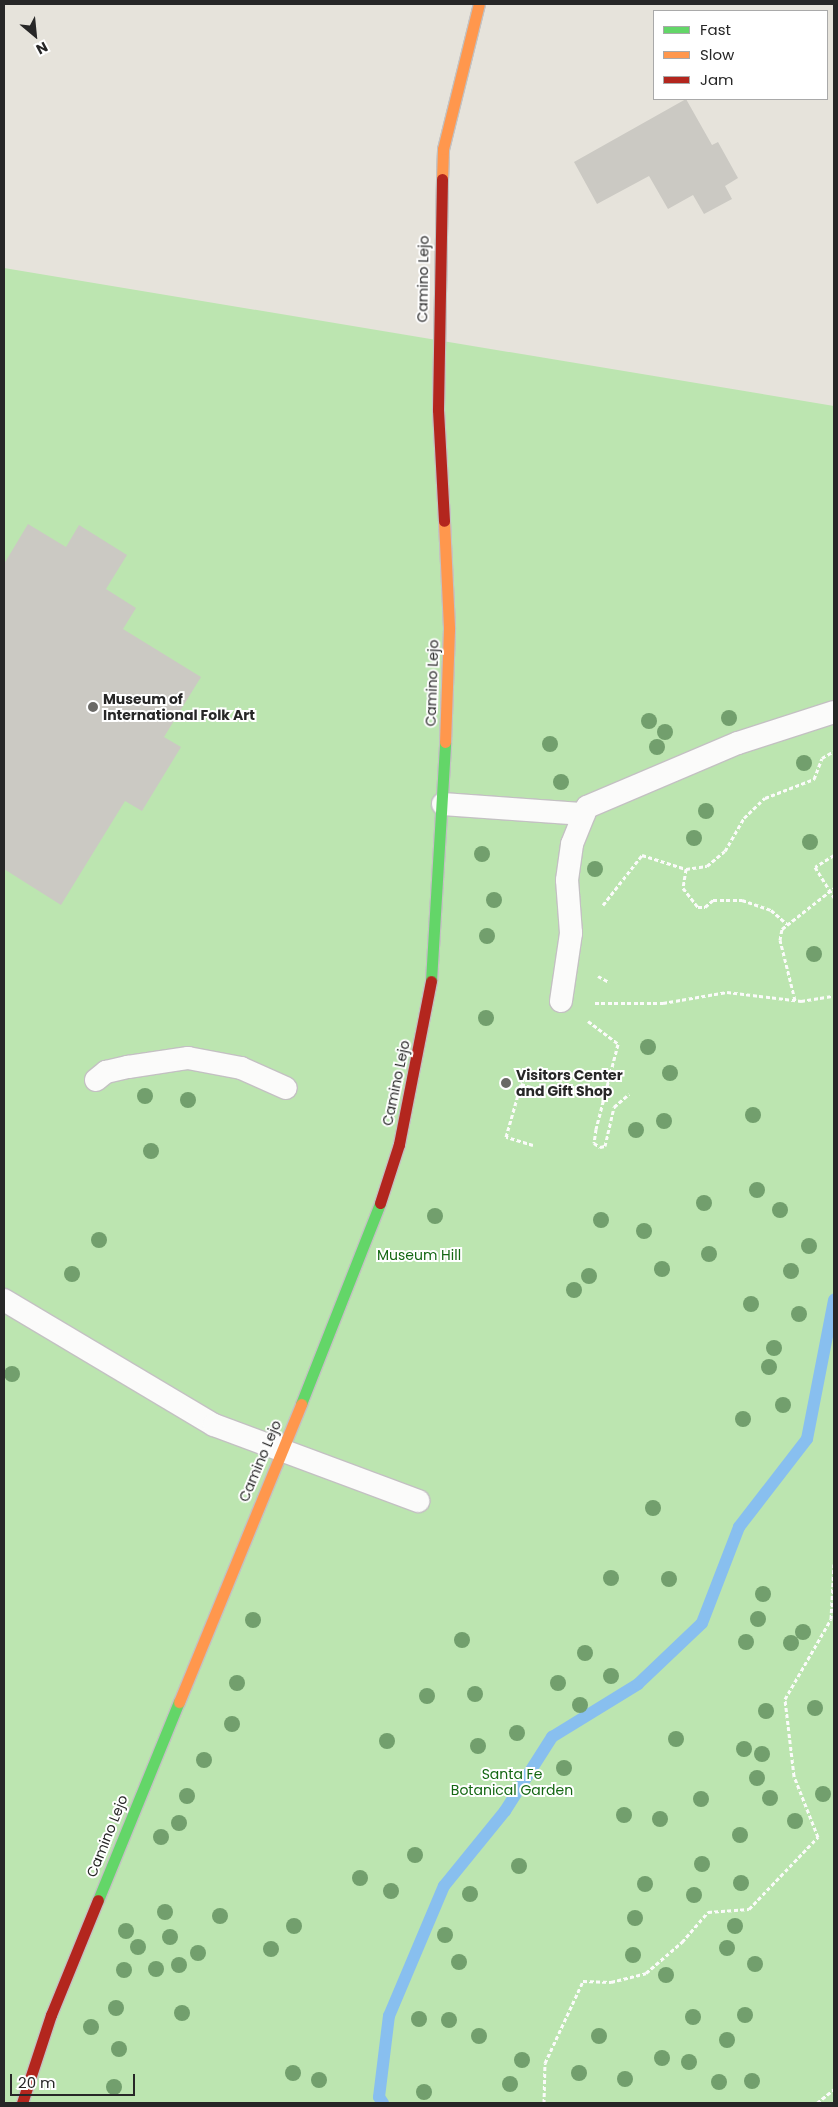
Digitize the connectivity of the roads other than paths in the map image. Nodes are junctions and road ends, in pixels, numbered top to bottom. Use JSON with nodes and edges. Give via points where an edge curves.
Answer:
{"nodes":[{"id":1,"x":479,"y":4,"type":"edge"},
{"id":2,"x":834,"y":712,"type":"edge"},
{"id":3,"x":443,"y":804,"type":"junction"},
{"id":4,"x":584,"y":814,"type":"junction"},
{"id":5,"x":561,"y":1001,"type":"road end"},
{"id":6,"x":96,"y":1080,"type":"dead end"},
{"id":7,"x":286,"y":1088,"type":"dead end"},
{"id":8,"x":4,"y":1300,"type":"edge"},
{"id":9,"x":280,"y":1451,"type":"junction"},
{"id":10,"x":418,"y":1501,"type":"dead end"},
{"id":11,"x":22,"y":2103,"type":"edge"}],
"edges":[{"from":1,"to":3,"type":"street","name":"Camino Lejo","via":[[443,149],[438,234],[438,410],[449,629]]},
{"from":2,"to":4,"type":"lane","via":[[738,744],[586,807]]},
{"from":3,"to":4,"type":"lane"},
{"from":3,"to":9,"type":"street","name":"Camino Lejo","via":[[433,970],[399,1144],[368,1240]]},
{"from":4,"to":5,"type":"lane","via":[[572,844],[567,880],[570,933]]},
{"from":6,"to":7,"type":"lane","via":[[120,1069],[188,1058],[241,1068]]},
{"from":8,"to":9,"type":"lane","via":[[214,1425]]},
{"from":9,"to":10,"type":"lane"},
{"from":9,"to":11,"type":"street","name":"Camino Lejo","via":[[51,2015]]}]}
